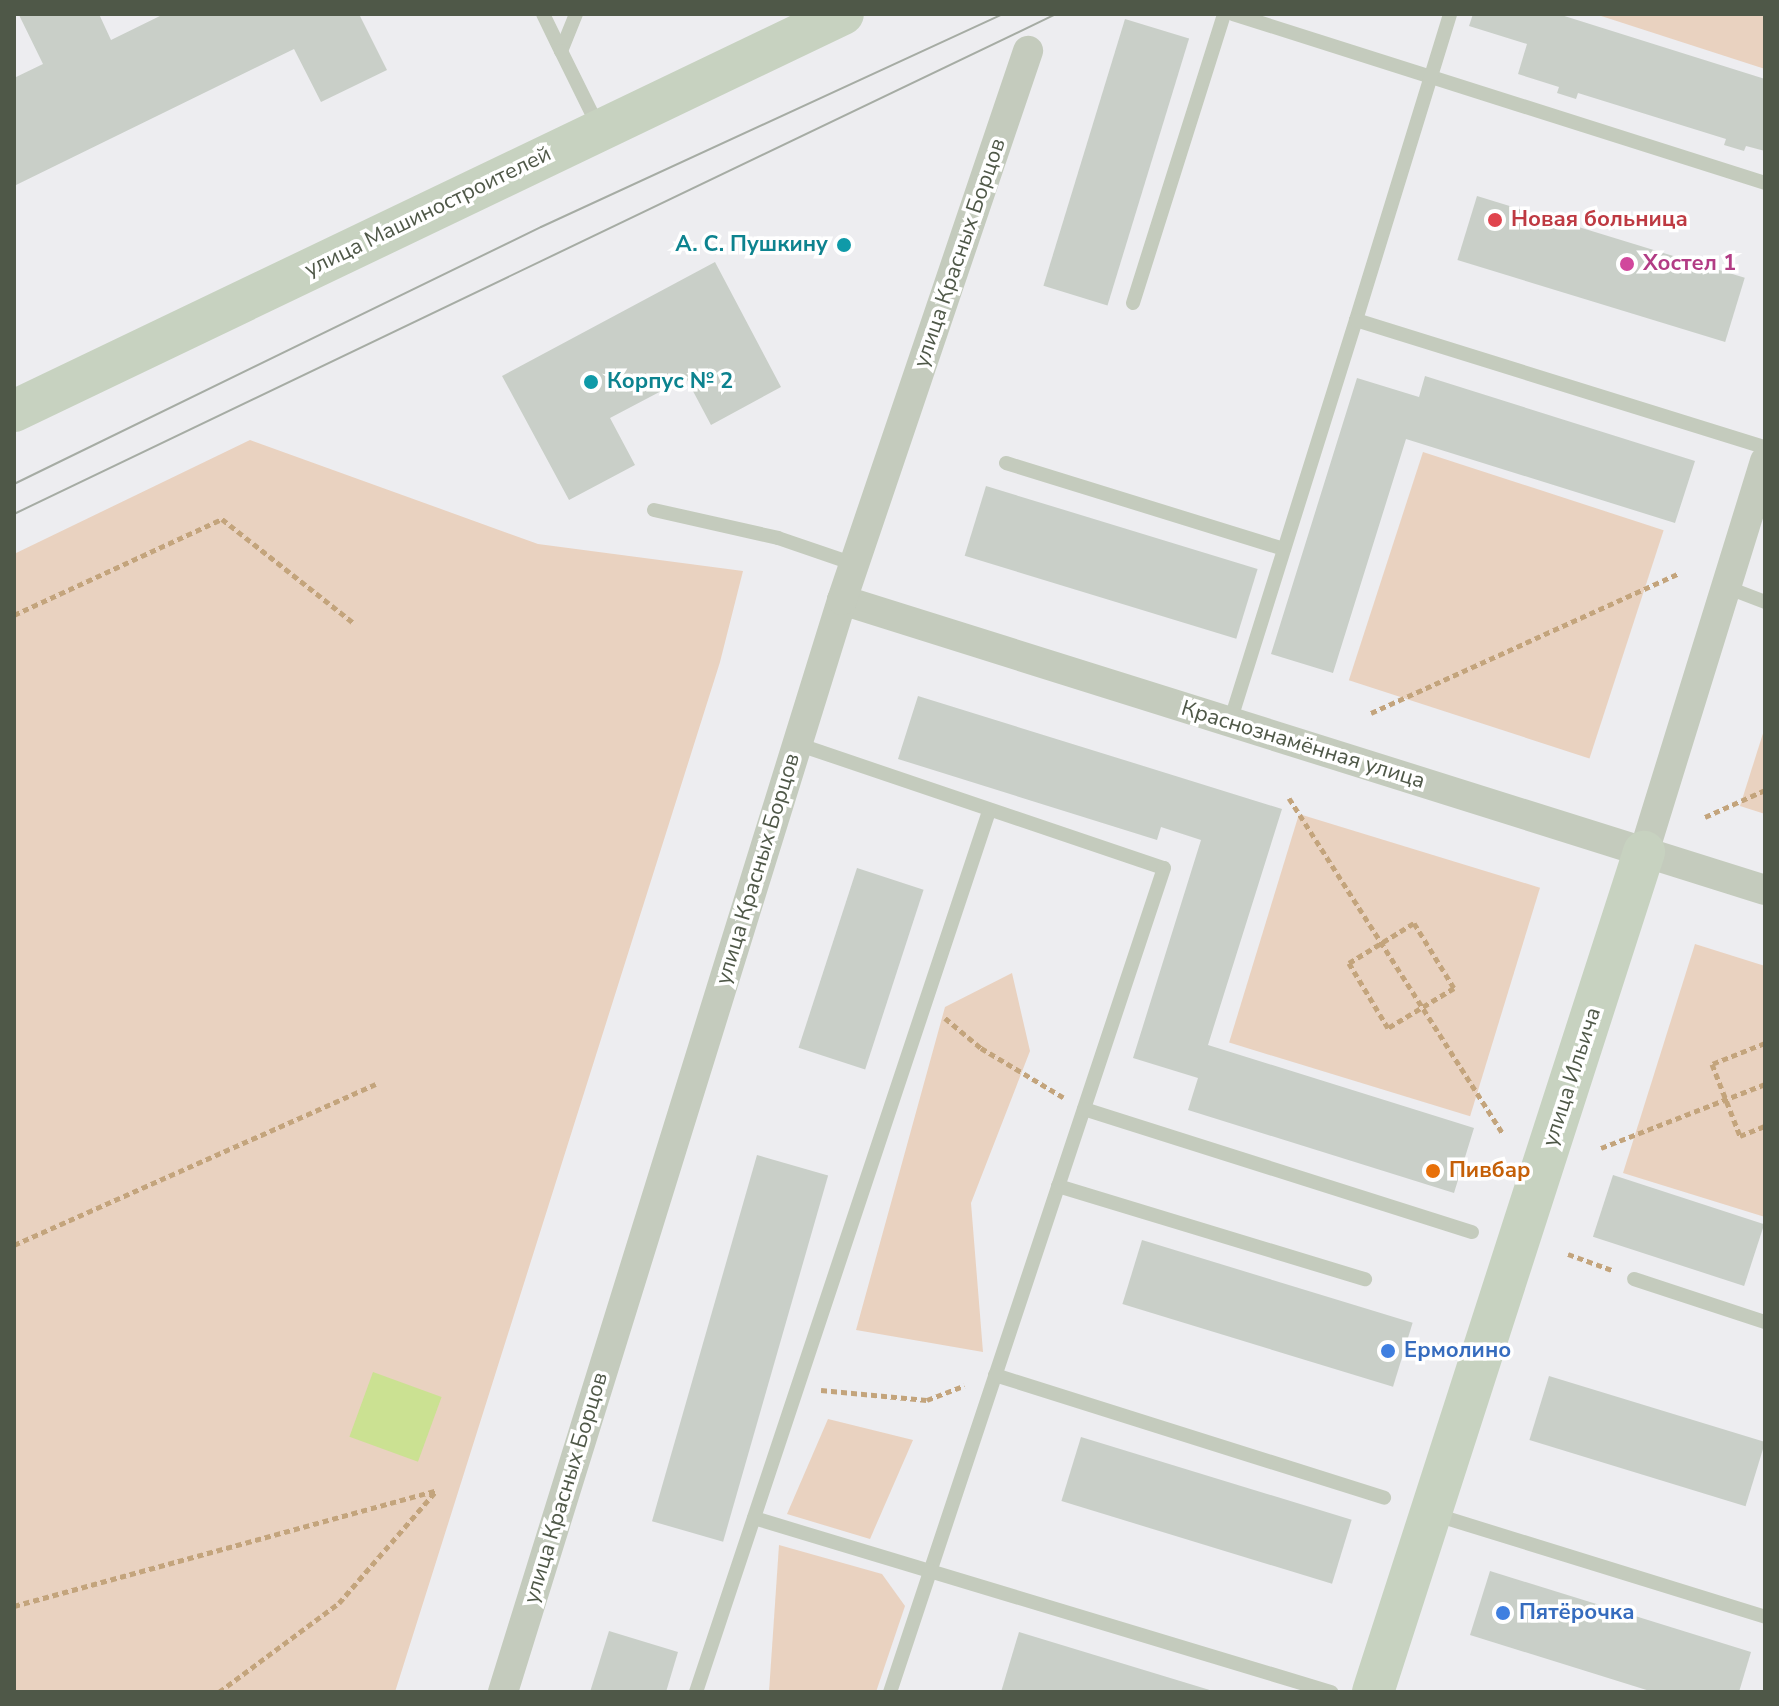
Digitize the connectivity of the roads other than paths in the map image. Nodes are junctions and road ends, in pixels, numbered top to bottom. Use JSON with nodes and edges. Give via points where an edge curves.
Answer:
{"nodes":[{"id":1,"x":543,"y":14,"type":"edge"},
{"id":2,"x":576,"y":14,"type":"edge"},
{"id":3,"x":843,"y":14,"type":"edge"},
{"id":4,"x":1224,"y":14,"type":"edge"},
{"id":5,"x":1233,"y":14,"type":"edge"},
{"id":6,"x":1450,"y":14,"type":"edge"},
{"id":7,"x":561,"y":51,"type":"junction"},
{"id":8,"x":1028,"y":51,"type":"dead end"},
{"id":9,"x":1433,"y":76,"type":"junction"},
{"id":10,"x":600,"y":129,"type":"junction"},
{"id":11,"x":1765,"y":183,"type":"edge"},
{"id":12,"x":1133,"y":303,"type":"dead end"},
{"id":13,"x":1356,"y":320,"type":"junction"},
{"id":14,"x":14,"y":411,"type":"edge"},
{"id":15,"x":1765,"y":447,"type":"edge"},
{"id":16,"x":1765,"y":461,"type":"edge"},
{"id":17,"x":1006,"y":463,"type":"dead end"},
{"id":18,"x":654,"y":510,"type":"dead end"},
{"id":19,"x":1284,"y":549,"type":"junction"},
{"id":20,"x":854,"y":564,"type":"junction"},
{"id":21,"x":1726,"y":587,"type":"junction"},
{"id":22,"x":842,"y":600,"type":"junction"},
{"id":23,"x":1765,"y":602,"type":"edge"},
{"id":24,"x":1230,"y":722,"type":"junction"},
{"id":25,"x":797,"y":744,"type":"junction"},
{"id":26,"x":989,"y":811,"type":"junction"},
{"id":27,"x":1644,"y":852,"type":"junction"},
{"id":28,"x":1765,"y":890,"type":"edge"},
{"id":29,"x":1084,"y":1109,"type":"junction"},
{"id":30,"x":1058,"y":1186,"type":"junction"},
{"id":31,"x":1472,"y":1232,"type":"dead end"},
{"id":32,"x":1365,"y":1279,"type":"dead end"},
{"id":33,"x":1634,"y":1279,"type":"road end"},
{"id":34,"x":1765,"y":1322,"type":"edge"},
{"id":35,"x":995,"y":1375,"type":"junction"},
{"id":36,"x":1384,"y":1498,"type":"dead end"},
{"id":37,"x":1431,"y":1513,"type":"junction"},
{"id":38,"x":754,"y":1518,"type":"junction"},
{"id":39,"x":931,"y":1569,"type":"junction"},
{"id":40,"x":1765,"y":1617,"type":"edge"},
{"id":41,"x":503,"y":1692,"type":"edge"},
{"id":42,"x":696,"y":1692,"type":"edge"},
{"id":43,"x":890,"y":1692,"type":"edge"},
{"id":44,"x":1331,"y":1692,"type":"edge"},
{"id":45,"x":1373,"y":1692,"type":"edge"}],
"edges":[{"from":1,"to":7,"type":"lane"},
{"from":2,"to":7,"type":"lane"},
{"from":3,"to":10,"type":"main road","name":"улица Машиностроителей"},
{"from":4,"to":12,"type":"lane"},
{"from":5,"to":9,"type":"lane"},
{"from":6,"to":9,"type":"lane"},
{"from":7,"to":10,"type":"lane"},
{"from":8,"to":20,"type":"street","name":"улица Красных Борцов"},
{"from":9,"to":11,"type":"lane"},
{"from":9,"to":13,"type":"lane"},
{"from":10,"to":14,"type":"main road","name":"улица Машиностроителей"},
{"from":13,"to":15,"type":"lane"},
{"from":13,"to":19,"type":"lane"},
{"from":16,"to":21,"type":"street","name":"улица Ильича"},
{"from":17,"to":19,"type":"lane"},
{"from":18,"to":20,"type":"lane","via":[[778,538]]},
{"from":19,"to":24,"type":"lane"},
{"from":20,"to":22,"type":"street","name":"улица Красных Борцов"},
{"from":21,"to":23,"type":"lane"},
{"from":21,"to":27,"type":"street","name":"улица Ильича"},
{"from":22,"to":24,"type":"street","name":"Краснознамённая улица"},
{"from":22,"to":25,"type":"street","name":"улица Красных Борцов"},
{"from":24,"to":27,"type":"street","name":"Краснознамённая улица"},
{"from":25,"to":26,"type":"lane"},
{"from":25,"to":41,"type":"street","name":"улица Красных Борцов"},
{"from":26,"to":29,"type":"lane","via":[[1164,868]]},
{"from":26,"to":38,"type":"lane"},
{"from":27,"to":28,"type":"street","name":"Краснознамённая улица"},
{"from":27,"to":37,"type":"main road","name":"улица Ильича"},
{"from":29,"to":30,"type":"lane"},
{"from":29,"to":31,"type":"lane"},
{"from":30,"to":32,"type":"lane"},
{"from":30,"to":35,"type":"lane"},
{"from":33,"to":34,"type":"lane"},
{"from":35,"to":36,"type":"lane"},
{"from":35,"to":39,"type":"lane"},
{"from":37,"to":40,"type":"lane"},
{"from":37,"to":45,"type":"main road","name":"улица Ильича"},
{"from":38,"to":39,"type":"lane"},
{"from":38,"to":42,"type":"lane"},
{"from":39,"to":43,"type":"lane"},
{"from":39,"to":44,"type":"lane"}]}
